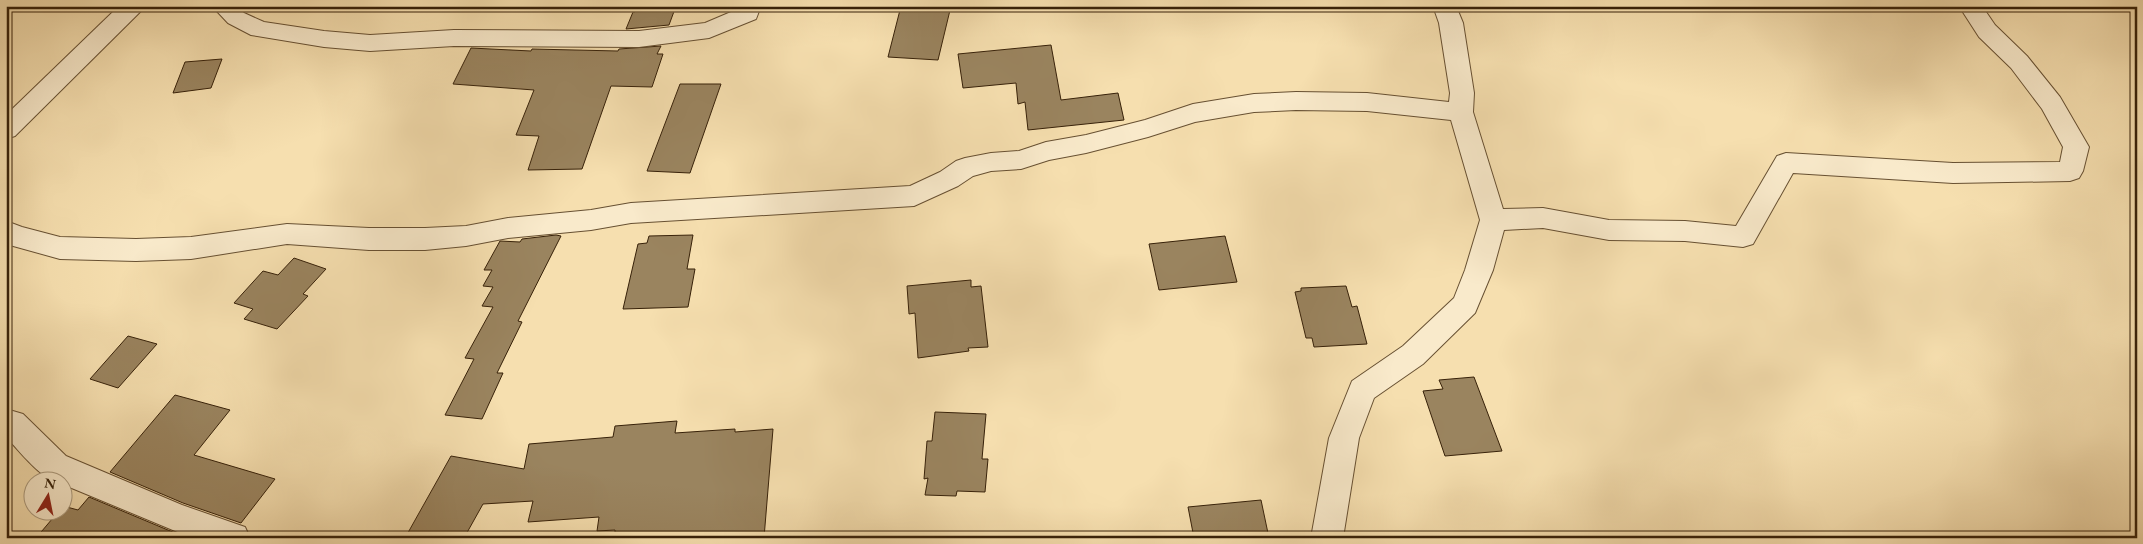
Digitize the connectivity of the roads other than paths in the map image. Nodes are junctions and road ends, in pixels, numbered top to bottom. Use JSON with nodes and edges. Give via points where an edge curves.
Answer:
{"nodes":[{"id":1,"x":135,"y":6,"type":"edge"},
{"id":2,"x":223,"y":6,"type":"edge"},
{"id":3,"x":750,"y":6,"type":"edge"},
{"id":4,"x":1444,"y":6,"type":"edge"},
{"id":5,"x":1970,"y":6,"type":"edge"},
{"id":6,"x":1461,"y":112,"type":"junction"},
{"id":7,"x":6,"y":130,"type":"edge"},
{"id":8,"x":1493,"y":220,"type":"junction"},
{"id":9,"x":6,"y":230,"type":"edge"},
{"id":10,"x":6,"y":422,"type":"edge"},
{"id":11,"x":234,"y":538,"type":"edge"},
{"id":12,"x":1327,"y":538,"type":"edge"}],
"edges":[{"from":1,"to":7,"type":"street"},
{"from":2,"to":3,"type":"street","via":[[236,18],[259,29],[370,43],[454,38],[639,39],[709,30],[748,14]]},
{"from":4,"to":6,"type":"street","via":[[1451,23],[1462,93]]},
{"from":5,"to":8,"type":"street","via":[[2051,103],[2076,147],[2070,171],[1953,173],[1786,163],[1743,237],[1685,231],[1609,230],[1543,218]]},
{"from":6,"to":8,"type":"street"},
{"from":6,"to":9,"type":"street","via":[[1367,102],[1254,103],[1193,113],[1148,128],[1046,151],[1021,160],[965,168],[914,196],[630,213],[466,236],[369,239],[287,234],[191,248],[136,250],[60,248],[15,236]]},
{"from":8,"to":12,"type":"street","via":[[1465,305],[1414,355],[1362,390],[1344,438]]},
{"from":10,"to":11,"type":"street","via":[[12,423],[55,466]]}]}
